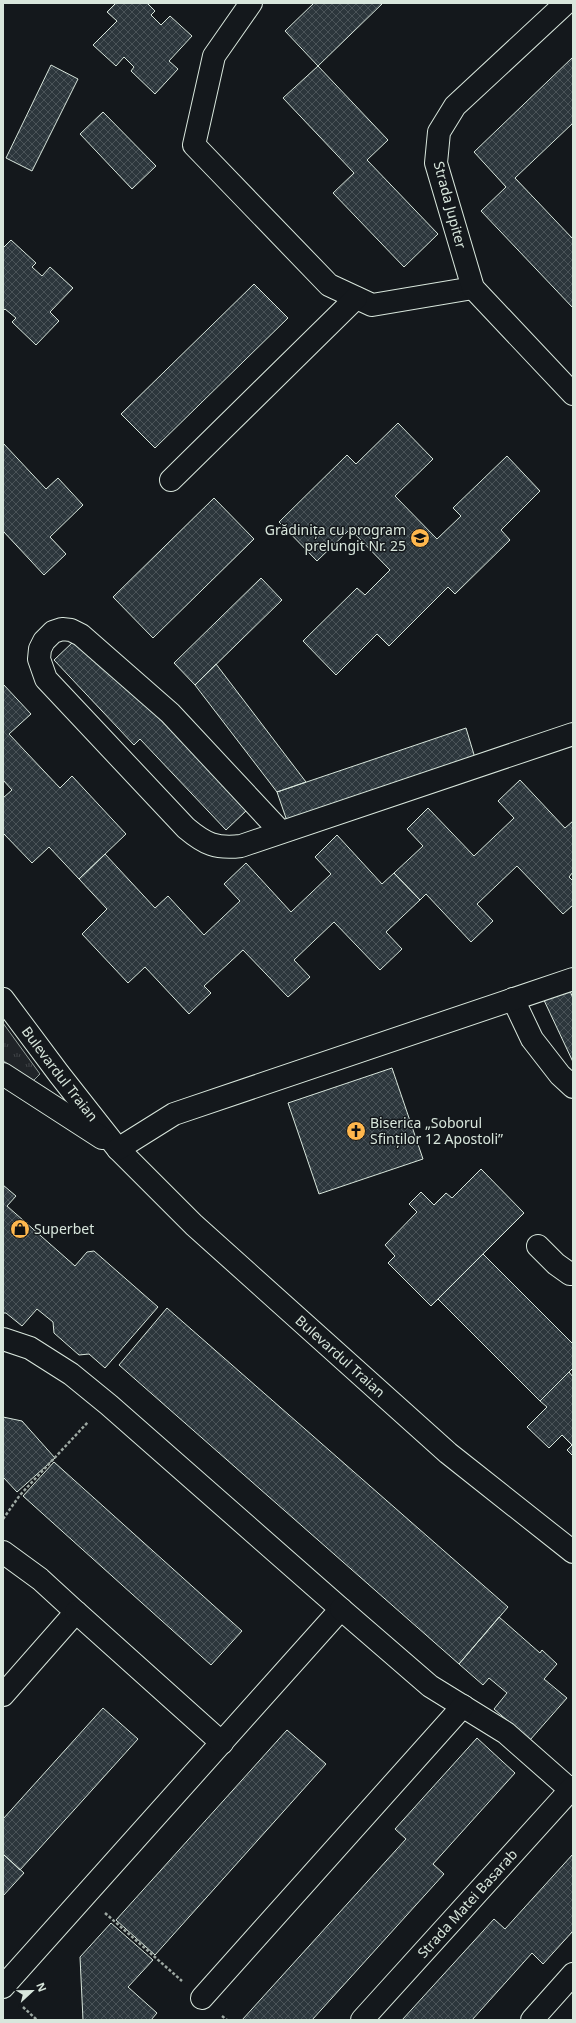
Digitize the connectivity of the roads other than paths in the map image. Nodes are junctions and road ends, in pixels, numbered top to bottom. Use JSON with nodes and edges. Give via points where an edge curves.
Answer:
{"nodes":[{"id":1,"x":251,"y":3,"type":"edge"},
{"id":2,"x":566,"y":3,"type":"edge"},
{"id":3,"x":473,"y":288,"type":"junction"},
{"id":4,"x":356,"y":298,"type":"junction"},
{"id":5,"x":573,"y":394,"type":"edge"},
{"id":6,"x":170,"y":480,"type":"dead end"},
{"id":7,"x":573,"y":734,"type":"edge"},
{"id":8,"x":281,"y":832,"type":"junction"},
{"id":9,"x":573,"y":979,"type":"edge"},
{"id":10,"x":3,"y":999,"type":"edge"},
{"id":11,"x":513,"y":999,"type":"junction"},
{"id":12,"x":6,"y":1077,"type":"edge"},
{"id":13,"x":573,"y":1087,"type":"edge"},
{"id":14,"x":118,"y":1149,"type":"junction"},
{"id":15,"x":538,"y":1246,"type":"dead end"},
{"id":16,"x":573,"y":1273,"type":"edge"},
{"id":17,"x":3,"y":1339,"type":"edge"},
{"id":18,"x":3,"y":1552,"type":"edge"},
{"id":19,"x":573,"y":1552,"type":"edge"},
{"id":20,"x":342,"y":1609,"type":"junction"},
{"id":21,"x":76,"y":1612,"type":"junction"},
{"id":22,"x":3,"y":1695,"type":"edge"},
{"id":23,"x":463,"y":1706,"type":"junction"},
{"id":24,"x":222,"y":1743,"type":"junction"},
{"id":25,"x":572,"y":1789,"type":"edge"},
{"id":26,"x":573,"y":1974,"type":"edge"},
{"id":27,"x":3,"y":1987,"type":"edge"},
{"id":28,"x":202,"y":1998,"type":"road end"},
{"id":29,"x":362,"y":2020,"type":"edge"},
{"id":30,"x":532,"y":2020,"type":"edge"}],
"edges":[{"from":1,"to":4,"type":"street","via":[[214,56],[194,145],[329,285]]},
{"from":2,"to":3,"type":"street","name":"Strada Jupiter","via":[[455,106],[439,132],[436,163]]},
{"from":3,"to":4,"type":"street","via":[[372,305]]},
{"from":3,"to":5,"type":"street","name":"Strada Jupiter"},
{"from":4,"to":6,"type":"street"},
{"from":7,"to":8,"type":"street"},
{"from":8,"to":8,"type":"street","via":[[170,713],[90,643],[71,630],[62,628],[53,632],[44,641],[40,649],[40,659],[46,679],[197,838],[211,845],[226,848],[241,846]]},
{"from":9,"to":11,"type":"street"},
{"from":10,"to":14,"type":"street","name":"Bulevardul Traian"},
{"from":11,"to":13,"type":"street","via":[[532,1039],[560,1075]]},
{"from":11,"to":14,"type":"street","via":[[174,1114]]},
{"from":12,"to":14,"type":"street","name":"Bulevardul Traian"},
{"from":14,"to":19,"type":"street","name":"Bulevardul Traian","via":[[194,1225],[442,1448]]},
{"from":15,"to":16,"type":"street","via":[[556,1264],[570,1274]]},
{"from":17,"to":20,"type":"street","via":[[30,1348],[106,1402]]},
{"from":18,"to":21,"type":"street","via":[[40,1579]]},
{"from":20,"to":23,"type":"street","via":[[430,1686]]},
{"from":20,"to":24,"type":"street"},
{"from":21,"to":22,"type":"street"},
{"from":21,"to":24,"type":"street"},
{"from":23,"to":25,"type":"street","via":[[506,1733]]},
{"from":23,"to":28,"type":"street"},
{"from":24,"to":27,"type":"street"},
{"from":25,"to":29,"type":"street","name":"Strada Matei Basarab"},
{"from":26,"to":30,"type":"street"}]}
